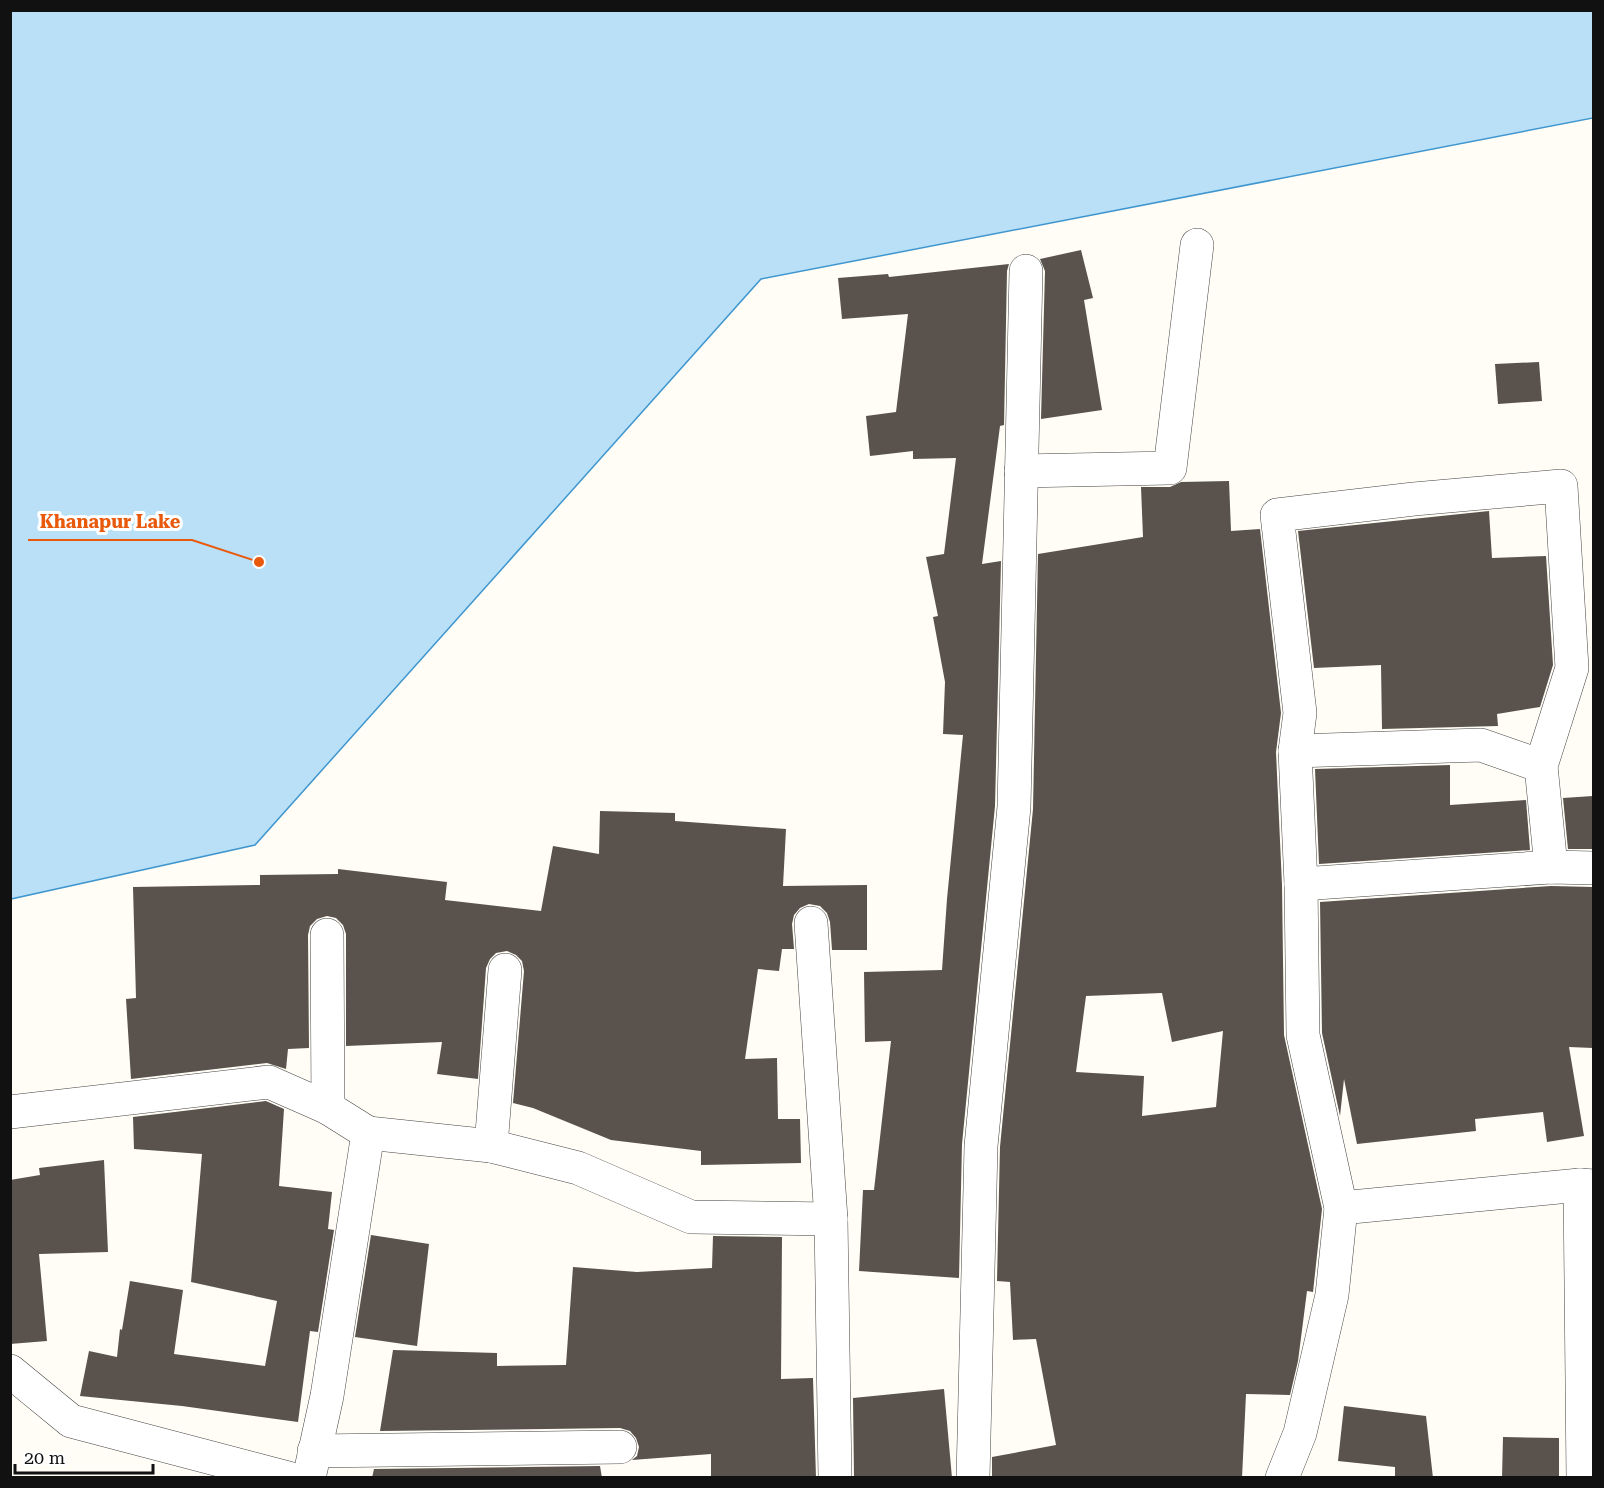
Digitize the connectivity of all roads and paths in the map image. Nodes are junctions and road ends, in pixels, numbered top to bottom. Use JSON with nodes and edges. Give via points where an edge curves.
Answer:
{"nodes":[{"id":1,"x":1197,"y":245,"type":"dead end"},
{"id":2,"x":1026,"y":271,"type":"dead end"},
{"id":3,"x":1021,"y":471,"type":"junction"},
{"id":4,"x":1294,"y":751,"type":"junction"},
{"id":5,"x":1540,"y":766,"type":"junction"},
{"id":6,"x":1551,"y":867,"type":"junction"},
{"id":7,"x":1593,"y":868,"type":"edge"},
{"id":8,"x":1301,"y":884,"type":"junction"},
{"id":9,"x":811,"y":923,"type":"dead end"},
{"id":10,"x":327,"y":935,"type":"dead end"},
{"id":11,"x":505,"y":970,"type":"dead end"},
{"id":12,"x":328,"y":1108,"type":"junction"},
{"id":13,"x":10,"y":1112,"type":"edge"},
{"id":14,"x":368,"y":1132,"type":"junction"},
{"id":15,"x":491,"y":1146,"type":"junction"},
{"id":16,"x":1587,"y":1186,"type":"edge"},
{"id":17,"x":1341,"y":1208,"type":"junction"},
{"id":18,"x":831,"y":1219,"type":"junction"},
{"id":19,"x":10,"y":1371,"type":"edge"},
{"id":20,"x":620,"y":1448,"type":"dead end"},
{"id":21,"x":312,"y":1464,"type":"edge"},
{"id":22,"x":288,"y":1478,"type":"edge"},
{"id":23,"x":835,"y":1478,"type":"edge"},
{"id":24,"x":974,"y":1478,"type":"edge"},
{"id":25,"x":1282,"y":1478,"type":"edge"},
{"id":26,"x":1583,"y":1478,"type":"edge"}],
"edges":[{"from":1,"to":3,"type":"street","via":[[1170,468]]},
{"from":2,"to":3,"type":"street"},
{"from":3,"to":24,"type":"street","via":[[1014,807],[981,1146]]},
{"from":4,"to":5,"type":"street","via":[[1481,745]]},
{"from":4,"to":5,"type":"street","via":[[1300,713],[1277,515],[1561,486],[1572,668]]},
{"from":4,"to":8,"type":"street"},
{"from":5,"to":6,"type":"street"},
{"from":6,"to":7,"type":"street"},
{"from":6,"to":8,"type":"street"},
{"from":8,"to":17,"type":"street","via":[[1303,1035]]},
{"from":9,"to":18,"type":"street"},
{"from":10,"to":12,"type":"street"},
{"from":11,"to":15,"type":"street"},
{"from":12,"to":13,"type":"street","via":[[269,1082]]},
{"from":12,"to":14,"type":"street"},
{"from":14,"to":15,"type":"street"},
{"from":14,"to":21,"type":"street","via":[[327,1396]]},
{"from":15,"to":18,"type":"street","via":[[578,1168],[691,1217]]},
{"from":16,"to":17,"type":"street"},
{"from":16,"to":26,"type":"street"},
{"from":17,"to":25,"type":"street","via":[[1332,1295],[1300,1433]]},
{"from":18,"to":23,"type":"street"},
{"from":19,"to":22,"type":"street","via":[[71,1421]]},
{"from":20,"to":21,"type":"street"}]}
